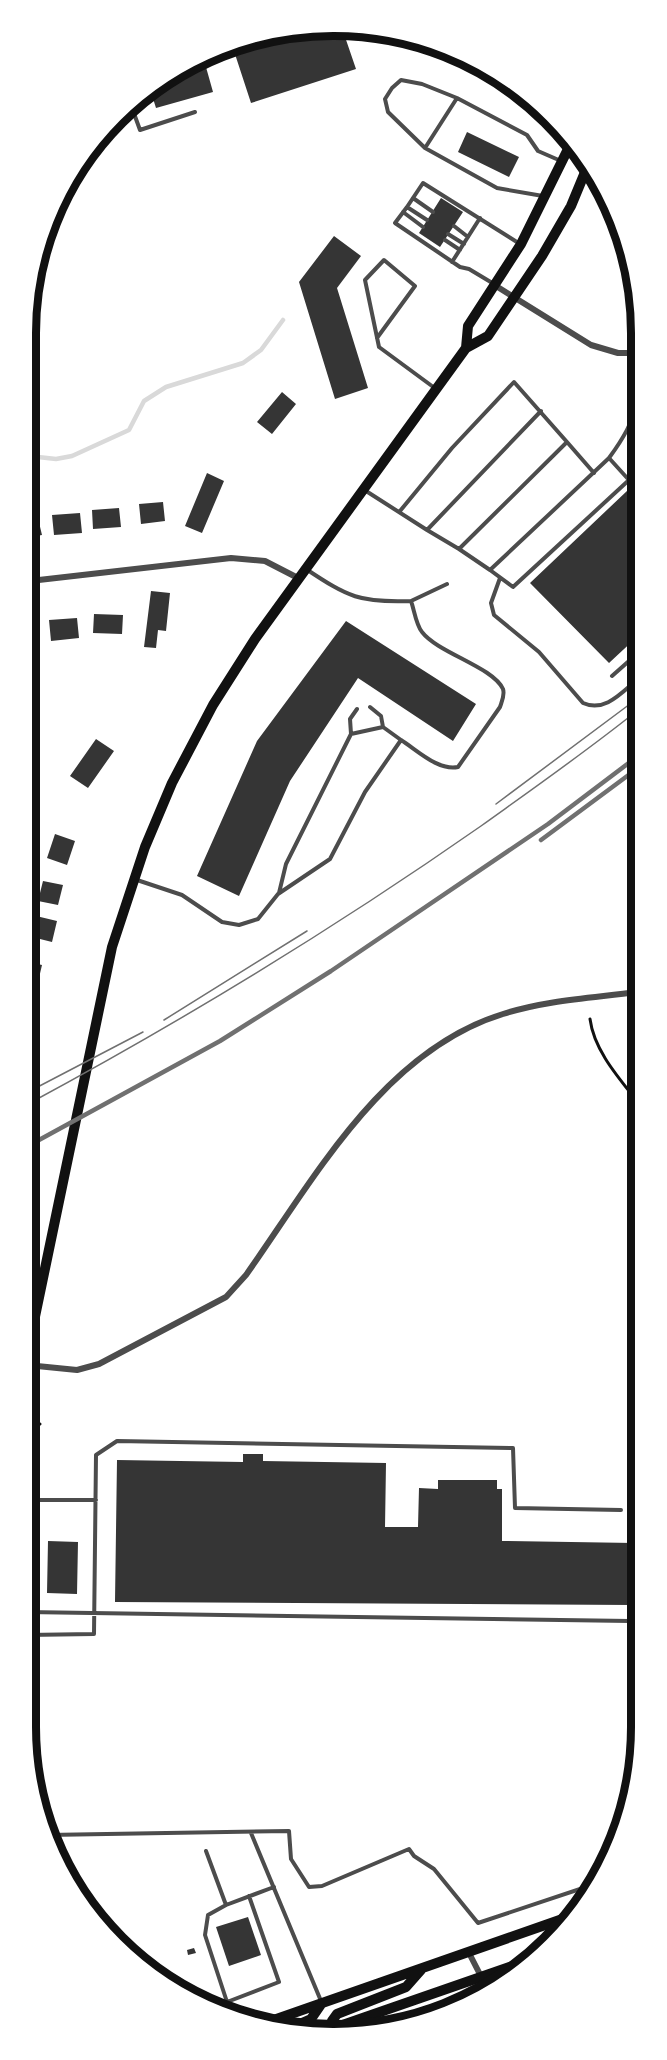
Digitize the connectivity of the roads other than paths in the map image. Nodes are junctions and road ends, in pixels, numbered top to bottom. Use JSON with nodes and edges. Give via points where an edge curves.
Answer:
{"nodes":[{"id":1,"x":457,"y":98,"type":"junction"},
{"id":2,"x":195,"y":112,"type":"dead end"},
{"id":3,"x":134,"y":113,"type":"edge"},
{"id":4,"x":424,"y":148,"type":"junction"},
{"id":5,"x":568,"y":150,"type":"edge"},
{"id":6,"x":564,"y":162,"type":"junction"},
{"id":7,"x":584,"y":174,"type":"edge"},
{"id":8,"x":547,"y":197,"type":"junction"},
{"id":9,"x":413,"y":198,"type":"junction"},
{"id":10,"x":407,"y":207,"type":"junction"},
{"id":11,"x":403,"y":212,"type":"junction"},
{"id":12,"x":433,"y":212,"type":"dead end"},
{"id":13,"x":480,"y":218,"type":"junction"},
{"id":14,"x":427,"y":220,"type":"dead end"},
{"id":15,"x":453,"y":226,"type":"dead end"},
{"id":16,"x":423,"y":227,"type":"dead end"},
{"id":17,"x":448,"y":234,"type":"dead end"},
{"id":18,"x":468,"y":237,"type":"junction"},
{"id":19,"x":445,"y":240,"type":"dead end"},
{"id":20,"x":464,"y":244,"type":"junction"},
{"id":21,"x":521,"y":244,"type":"junction"},
{"id":22,"x":460,"y":250,"type":"junction"},
{"id":23,"x":452,"y":262,"type":"junction"},
{"id":24,"x":496,"y":286,"type":"junction"},
{"id":25,"x":514,"y":298,"type":"junction"},
{"id":26,"x":377,"y":338,"type":"junction"},
{"id":27,"x":466,"y":348,"type":"junction"},
{"id":28,"x":631,"y":353,"type":"edge"},
{"id":29,"x":436,"y":389,"type":"junction"},
{"id":30,"x":541,"y":411,"type":"junction"},
{"id":31,"x":631,"y":423,"type":"edge"},
{"id":32,"x":567,"y":442,"type":"junction"},
{"id":33,"x":609,"y":458,"type":"junction"},
{"id":34,"x":594,"y":473,"type":"junction"},
{"id":35,"x":629,"y":480,"type":"joint"},
{"id":36,"x":363,"y":489,"type":"junction"},
{"id":37,"x":400,"y":511,"type":"junction"},
{"id":38,"x":427,"y":530,"type":"junction"},
{"id":39,"x":459,"y":549,"type":"junction"},
{"id":40,"x":490,"y":570,"type":"junction"},
{"id":41,"x":301,"y":573,"type":"junction"},
{"id":42,"x":500,"y":578,"type":"junction"},
{"id":43,"x":36,"y":580,"type":"edge"},
{"id":44,"x":447,"y":584,"type":"dead end"},
{"id":45,"x":411,"y":601,"type":"junction"},
{"id":46,"x":631,"y":659,"type":"edge"},
{"id":47,"x":612,"y":676,"type":"dead end"},
{"id":48,"x":631,"y":684,"type":"edge"},
{"id":49,"x":370,"y":707,"type":"dead end"},
{"id":50,"x":357,"y":709,"type":"dead end"},
{"id":51,"x":383,"y":727,"type":"junction"},
{"id":52,"x":351,"y":734,"type":"junction"},
{"id":53,"x":401,"y":740,"type":"junction"},
{"id":54,"x":134,"y":879,"type":"junction"},
{"id":55,"x":278,"y":894,"type":"junction"},
{"id":56,"x":631,"y":993,"type":"edge"},
{"id":57,"x":36,"y":1311,"type":"edge"},
{"id":58,"x":36,"y":1366,"type":"edge"},
{"id":59,"x":36,"y":1500,"type":"edge"},
{"id":60,"x":96,"y":1500,"type":"junction"},
{"id":61,"x":621,"y":1510,"type":"dead end"},
{"id":62,"x":36,"y":1612,"type":"edge"},
{"id":63,"x":94,"y":1613,"type":"junction"},
{"id":64,"x":631,"y":1623,"type":"edge"},
{"id":65,"x":36,"y":1635,"type":"edge"},
{"id":66,"x":251,"y":1833,"type":"junction"},
{"id":67,"x":57,"y":1835,"type":"edge"},
{"id":68,"x":206,"y":1851,"type":"dead end"},
{"id":69,"x":274,"y":1887,"type":"junction"},
{"id":70,"x":583,"y":1888,"type":"edge"},
{"id":71,"x":249,"y":1896,"type":"junction"},
{"id":72,"x":226,"y":1905,"type":"junction"},
{"id":73,"x":559,"y":1920,"type":"edge"},
{"id":74,"x":468,"y":1952,"type":"junction"},
{"id":75,"x":423,"y":1967,"type":"junction"},
{"id":76,"x":510,"y":1967,"type":"edge"},
{"id":77,"x":480,"y":1977,"type":"junction"},
{"id":78,"x":484,"y":1983,"type":"edge"},
{"id":79,"x":227,"y":2002,"type":"joint"},
{"id":80,"x":322,"y":2003,"type":"junction"},
{"id":81,"x":278,"y":2018,"type":"edge"},
{"id":82,"x":304,"y":2022,"type":"edge"},
{"id":83,"x":349,"y":2023,"type":"edge"},
{"id":84,"x":332,"y":2024,"type":"edge"}],
"edges":[{"from":1,"to":4,"type":"lane"},
{"from":1,"to":4,"type":"lane","via":[[401,80],[392,88],[385,99],[388,112]]},
{"from":1,"to":6,"type":"lane","via":[[527,135],[538,151]]},
{"from":2,"to":3,"type":"lane","via":[[140,130]]},
{"from":4,"to":8,"type":"lane","via":[[496,188]]},
{"from":5,"to":6,"type":"main road"},
{"from":6,"to":8,"type":"main road"},
{"from":7,"to":25,"type":"main road","via":[[571,206]]},
{"from":8,"to":21,"type":"main road"},
{"from":9,"to":10,"type":"lane"},
{"from":9,"to":12,"type":"lane"},
{"from":9,"to":13,"type":"lane","via":[[423,183]]},
{"from":10,"to":11,"type":"lane"},
{"from":10,"to":14,"type":"lane"},
{"from":11,"to":16,"type":"lane"},
{"from":11,"to":23,"type":"lane","via":[[395,223]]},
{"from":13,"to":18,"type":"lane"},
{"from":13,"to":21,"type":"lane"},
{"from":15,"to":18,"type":"lane"},
{"from":17,"to":20,"type":"lane"},
{"from":18,"to":20,"type":"lane"},
{"from":19,"to":22,"type":"lane"},
{"from":20,"to":22,"type":"lane"},
{"from":21,"to":24,"type":"main road"},
{"from":22,"to":23,"type":"lane"},
{"from":23,"to":24,"type":"lane"},
{"from":24,"to":25,"type":"street"},
{"from":24,"to":27,"type":"main road","via":[[468,326]]},
{"from":25,"to":27,"type":"main road","via":[[488,336]]},
{"from":25,"to":28,"type":"street","via":[[591,345]]},
{"from":26,"to":26,"type":"lane","via":[[365,280],[384,260],[415,286]]},
{"from":26,"to":29,"type":"lane","via":[[379,347]]},
{"from":27,"to":29,"type":"main road"},
{"from":29,"to":36,"type":"main road"},
{"from":30,"to":32,"type":"lane"},
{"from":30,"to":37,"type":"lane","via":[[514,382]]},
{"from":30,"to":38,"type":"lane"},
{"from":31,"to":33,"type":"lane"},
{"from":32,"to":34,"type":"lane"},
{"from":32,"to":39,"type":"lane"},
{"from":33,"to":34,"type":"lane"},
{"from":33,"to":35,"type":"lane"},
{"from":34,"to":40,"type":"lane"},
{"from":35,"to":42,"type":"lane","via":[[513,586]]},
{"from":36,"to":37,"type":"lane"},
{"from":36,"to":41,"type":"main road"},
{"from":37,"to":38,"type":"lane"},
{"from":38,"to":39,"type":"lane"},
{"from":39,"to":40,"type":"lane"},
{"from":40,"to":42,"type":"lane"},
{"from":41,"to":43,"type":"street","via":[[264,561],[231,558]]},
{"from":41,"to":45,"type":"lane","via":[[357,598]]},
{"from":41,"to":54,"type":"main road","via":[[196,733],[167,793]]},
{"from":42,"to":48,"type":"lane","via":[[491,603],[494,615],[539,652],[583,702],[601,706]]},
{"from":44,"to":45,"type":"lane"},
{"from":45,"to":53,"type":"lane","via":[[421,631],[492,677],[504,696],[458,767],[441,766]]},
{"from":46,"to":47,"type":"lane"},
{"from":49,"to":51,"type":"lane","via":[[381,717]]},
{"from":50,"to":52,"type":"lane","via":[[350,719]]},
{"from":51,"to":52,"type":"lane"},
{"from":51,"to":53,"type":"lane"},
{"from":52,"to":55,"type":"lane","via":[[286,864]]},
{"from":53,"to":55,"type":"lane","via":[[365,792],[337,851]]},
{"from":54,"to":55,"type":"lane","via":[[182,896],[222,922],[238,925],[258,919]]},
{"from":54,"to":57,"type":"main road","via":[[112,947]]},
{"from":56,"to":58,"type":"street","via":[[574,998],[508,1012],[437,1046],[392,1080],[363,1112],[226,1297],[99,1364],[77,1370]]},
{"from":59,"to":60,"type":"lane"},
{"from":60,"to":61,"type":"lane","via":[[96,1455],[117,1441],[513,1448],[515,1508]]},
{"from":60,"to":63,"type":"lane"},
{"from":62,"to":63,"type":"lane"},
{"from":63,"to":64,"type":"lane"},
{"from":63,"to":65,"type":"lane","via":[[94,1634]]},
{"from":66,"to":67,"type":"lane"},
{"from":66,"to":69,"type":"lane"},
{"from":66,"to":70,"type":"lane","via":[[289,1831],[291,1859],[309,1887],[322,1886],[410,1849],[434,1869],[478,1923]]},
{"from":68,"to":72,"type":"lane"},
{"from":69,"to":71,"type":"lane"},
{"from":69,"to":80,"type":"lane"},
{"from":71,"to":72,"type":"lane"},
{"from":71,"to":79,"type":"lane","via":[[279,1982]]},
{"from":72,"to":79,"type":"lane","via":[[208,1915],[205,1935]]},
{"from":73,"to":74,"type":"main road"},
{"from":74,"to":75,"type":"main road"},
{"from":74,"to":77,"type":"street"},
{"from":75,"to":80,"type":"main road"},
{"from":75,"to":84,"type":"main road","via":[[406,1987],[337,2014]]},
{"from":76,"to":77,"type":"main road"},
{"from":77,"to":78,"type":"street"},
{"from":77,"to":83,"type":"main road"},
{"from":80,"to":81,"type":"main road"},
{"from":80,"to":82,"type":"main road"}]}
